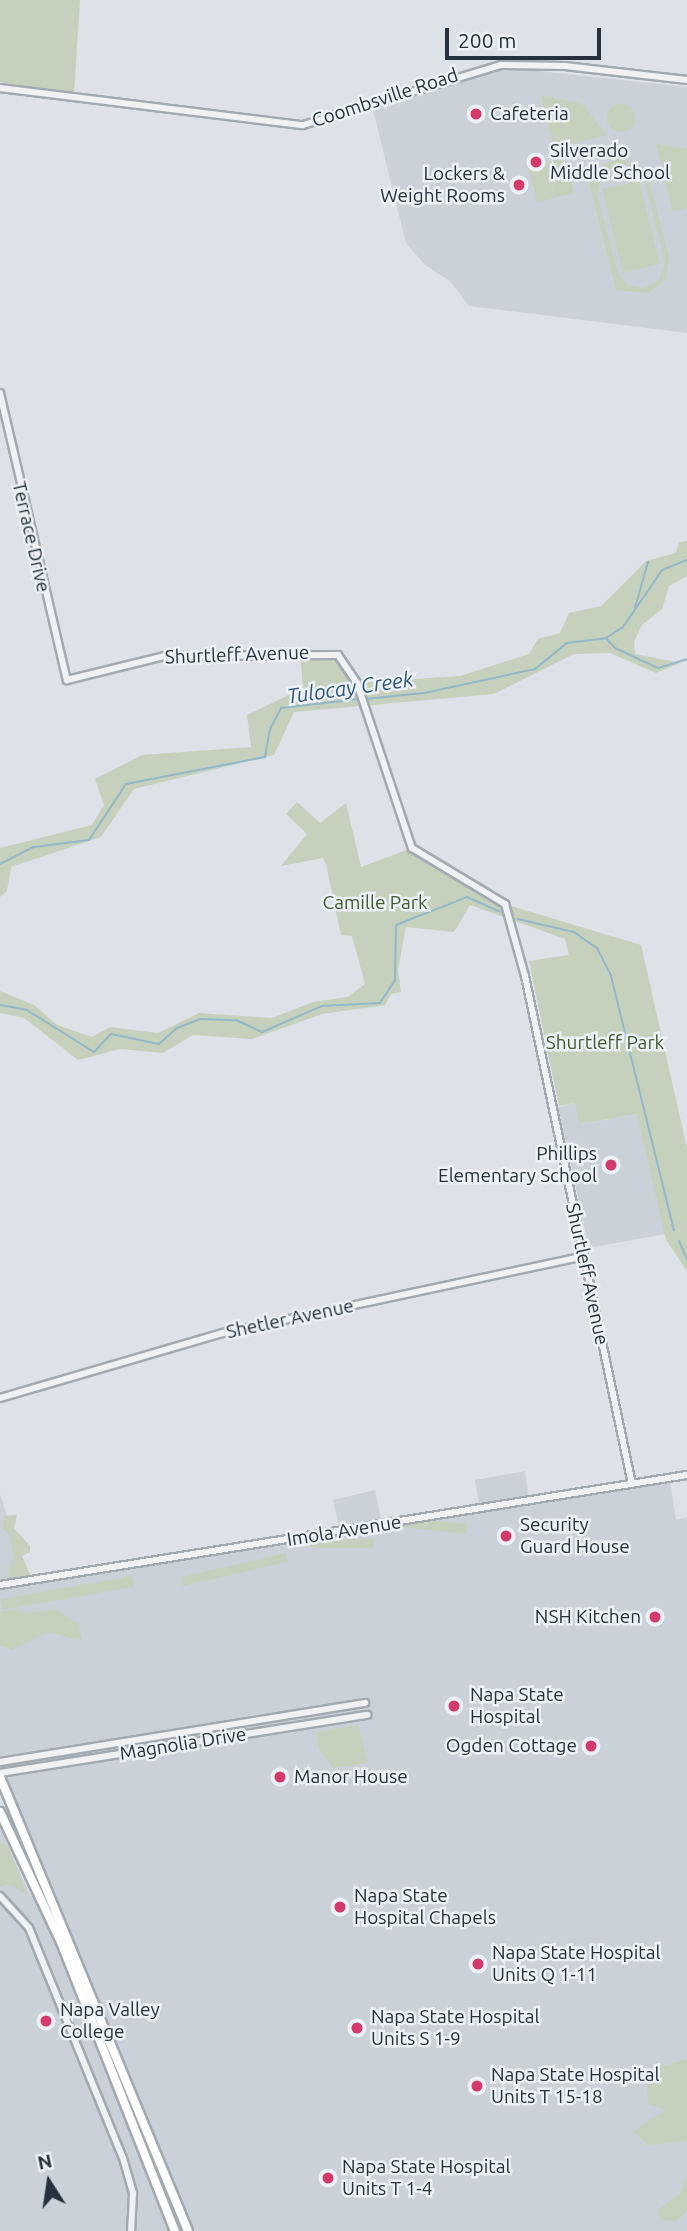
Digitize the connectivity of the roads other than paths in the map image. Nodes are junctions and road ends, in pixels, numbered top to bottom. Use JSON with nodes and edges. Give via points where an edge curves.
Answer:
{"nodes":[{"id":1,"x":687,"y":80,"type":"edge"},
{"id":2,"x":0,"y":88,"type":"edge"},
{"id":3,"x":0,"y":393,"type":"edge"},
{"id":4,"x":67,"y":680,"type":"joint"},
{"id":5,"x":584,"y":1256,"type":"junction"},
{"id":6,"x":0,"y":1398,"type":"edge"},
{"id":7,"x":687,"y":1475,"type":"edge"},
{"id":8,"x":632,"y":1484,"type":"junction"},
{"id":9,"x":0,"y":1585,"type":"edge"},
{"id":10,"x":365,"y":1703,"type":"dead end"},
{"id":11,"x":367,"y":1715,"type":"dead end"},
{"id":12,"x":157,"y":1737,"type":"junction"},
{"id":13,"x":144,"y":1739,"type":"junction"},
{"id":14,"x":159,"y":1748,"type":"junction"},
{"id":15,"x":146,"y":1750,"type":"junction"},
{"id":16,"x":26,"y":1758,"type":"junction"},
{"id":17,"x":0,"y":1762,"type":"edge"},
{"id":18,"x":28,"y":1769,"type":"junction"},
{"id":19,"x":0,"y":1775,"type":"edge"},
{"id":20,"x":0,"y":1812,"type":"edge"},
{"id":21,"x":0,"y":1896,"type":"edge"},
{"id":22,"x":131,"y":2231,"type":"edge"},
{"id":23,"x":175,"y":2231,"type":"edge"},
{"id":24,"x":188,"y":2231,"type":"edge"}],
"edges":[{"from":1,"to":2,"type":"street","name":"Coombsville Road","via":[[556,65],[501,65],[303,125]]},
{"from":3,"to":4,"type":"street","name":"Terrace Drive"},
{"from":4,"to":5,"type":"street","name":"Shurtleff Avenue","via":[[165,656],[338,655],[357,683],[410,846],[435,865],[500,898],[512,919]]},
{"from":5,"to":6,"type":"street","name":"Shetler Avenue","via":[[223,1333]]},
{"from":5,"to":8,"type":"street","name":"Shurtleff Avenue"},
{"from":7,"to":8,"type":"street","name":"Imola Avenue"},
{"from":8,"to":9,"type":"street","name":"Imola Avenue"},
{"from":10,"to":12,"type":"street","name":"Magnolia Drive"},
{"from":11,"to":14,"type":"street","name":"Magnolia Drive"},
{"from":12,"to":13,"type":"street","name":"Magnolia Drive"},
{"from":12,"to":14,"type":"street"},
{"from":13,"to":15,"type":"street"},
{"from":13,"to":16,"type":"street","name":"Magnolia Drive"},
{"from":14,"to":15,"type":"street","name":"Magnolia Drive"},
{"from":15,"to":18,"type":"street","name":"Magnolia Drive"},
{"from":16,"to":17,"type":"street","name":"Magnolia Drive"},
{"from":16,"to":18,"type":"street"},
{"from":18,"to":19,"type":"street","name":"Magnolia Drive"},
{"from":19,"to":24,"type":"main road"},
{"from":20,"to":23,"type":"main road","via":[[61,1942]]},
{"from":21,"to":22,"type":"street","via":[[31,1933],[123,2158],[134,2194]]}]}
